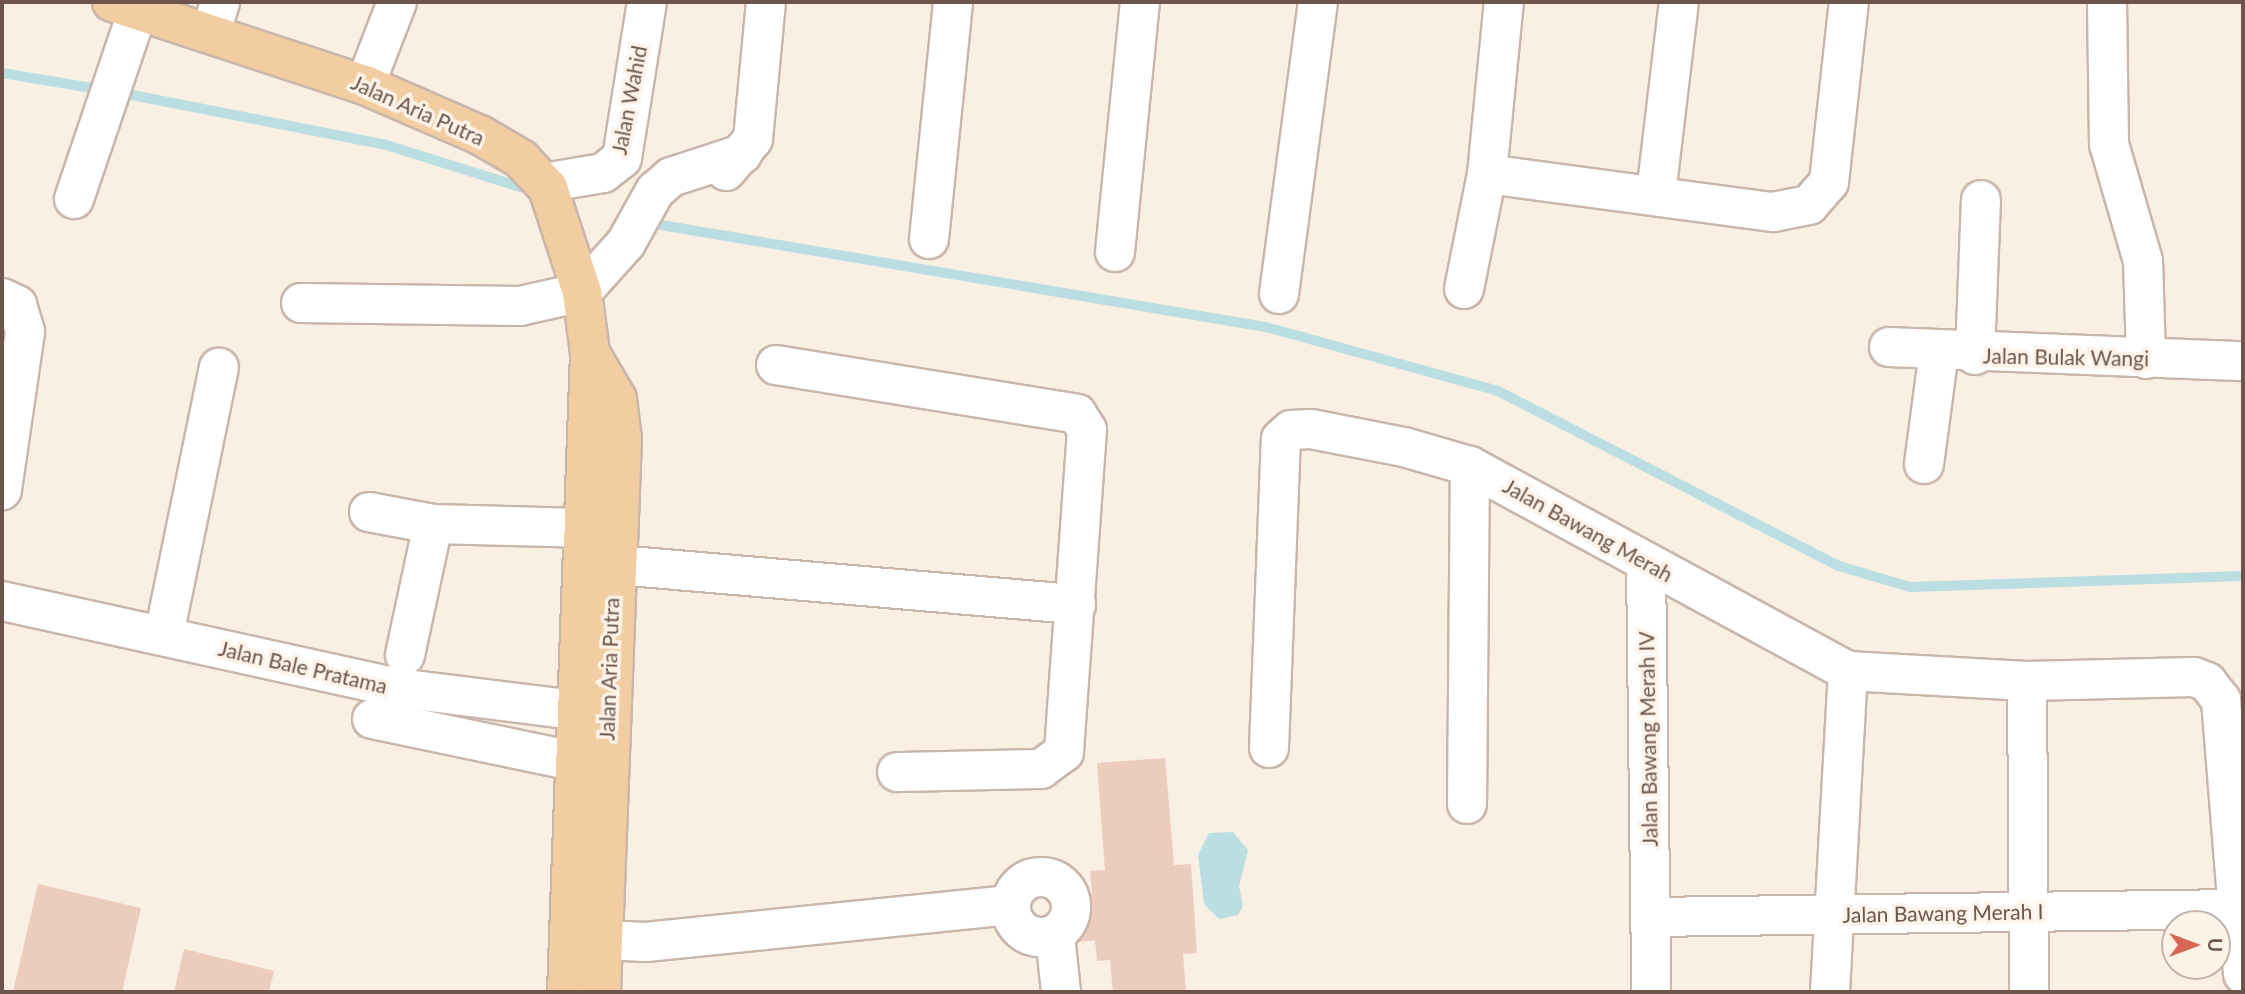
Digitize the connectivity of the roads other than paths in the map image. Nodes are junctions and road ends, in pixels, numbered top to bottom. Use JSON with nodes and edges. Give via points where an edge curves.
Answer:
{"nodes":[{"id":1,"x":397,"y":2,"type":"edge"},
{"id":2,"x":647,"y":2,"type":"edge"},
{"id":3,"x":766,"y":2,"type":"edge"},
{"id":4,"x":953,"y":2,"type":"edge"},
{"id":5,"x":1140,"y":2,"type":"edge"},
{"id":6,"x":1318,"y":2,"type":"edge"},
{"id":7,"x":1504,"y":2,"type":"edge"},
{"id":8,"x":1679,"y":2,"type":"edge"},
{"id":9,"x":1849,"y":2,"type":"edge"},
{"id":10,"x":2107,"y":2,"type":"edge"},
{"id":11,"x":125,"y":6,"type":"edge"},
{"id":12,"x":215,"y":17,"type":"edge"},
{"id":13,"x":365,"y":85,"type":"junction"},
{"id":14,"x":1488,"y":174,"type":"junction"},
{"id":15,"x":1656,"y":194,"type":"junction"},
{"id":16,"x":550,"y":196,"type":"junction"},
{"id":17,"x":74,"y":199,"type":"dead end"},
{"id":18,"x":1981,"y":200,"type":"dead end"},
{"id":19,"x":929,"y":239,"type":"dead end"},
{"id":20,"x":1115,"y":252,"type":"dead end"},
{"id":21,"x":1464,"y":289,"type":"dead end"},
{"id":22,"x":582,"y":292,"type":"junction"},
{"id":23,"x":1279,"y":294,"type":"dead end"},
{"id":24,"x":2,"y":298,"type":"edge"},
{"id":25,"x":302,"y":303,"type":"dead end"},
{"id":26,"x":1889,"y":347,"type":"dead end"},
{"id":27,"x":1957,"y":353,"type":"junction"},
{"id":28,"x":2146,"y":359,"type":"junction"},
{"id":29,"x":2243,"y":361,"type":"edge"},
{"id":30,"x":776,"y":365,"type":"dead end"},
{"id":31,"x":219,"y":368,"type":"dead end"},
{"id":32,"x":1924,"y":464,"type":"dead end"},
{"id":33,"x":1470,"y":466,"type":"junction"},
{"id":34,"x":2,"y":490,"type":"edge"},
{"id":35,"x":369,"y":512,"type":"dead end"},
{"id":36,"x":433,"y":524,"type":"junction"},
{"id":37,"x":592,"y":551,"type":"junction"},
{"id":38,"x":1646,"y":562,"type":"junction"},
{"id":39,"x":2,"y":601,"type":"edge"},
{"id":40,"x":1076,"y":604,"type":"junction"},
{"id":41,"x":164,"y":635,"type":"junction"},
{"id":42,"x":405,"y":655,"type":"dead end"},
{"id":43,"x":1848,"y":671,"type":"junction"},
{"id":44,"x":2027,"y":681,"type":"junction"},
{"id":45,"x":590,"y":712,"type":"junction"},
{"id":46,"x":372,"y":719,"type":"dead end"},
{"id":47,"x":1269,"y":748,"type":"dead end"},
{"id":48,"x":573,"y":761,"type":"junction"},
{"id":49,"x":897,"y":772,"type":"dead end"},
{"id":50,"x":1467,"y":804,"type":"dead end"},
{"id":51,"x":1010,"y":905,"type":"junction"},
{"id":52,"x":2236,"y":909,"type":"junction"},
{"id":53,"x":2028,"y":911,"type":"junction"},
{"id":54,"x":1830,"y":914,"type":"junction"},
{"id":55,"x":1650,"y":917,"type":"junction"},
{"id":56,"x":1055,"y":935,"type":"junction"},
{"id":57,"x":602,"y":940,"type":"junction"},
{"id":58,"x":2242,"y":957,"type":"edge"},
{"id":59,"x":567,"y":992,"type":"edge"},
{"id":60,"x":601,"y":992,"type":"edge"},
{"id":61,"x":1061,"y":992,"type":"edge"},
{"id":62,"x":1651,"y":992,"type":"edge"},
{"id":63,"x":1830,"y":992,"type":"edge"},
{"id":64,"x":2029,"y":992,"type":"edge"}],
"edges":[{"from":1,"to":13,"type":"street"},
{"from":2,"to":16,"type":"street","name":"Jalan Wahid","via":[[622,158],[603,173]]},
{"from":3,"to":22,"type":"street","via":[[753,139],[742,153],[684,171],[655,191],[626,243]]},
{"from":4,"to":19,"type":"street"},
{"from":5,"to":20,"type":"street"},
{"from":6,"to":23,"type":"street"},
{"from":7,"to":14,"type":"street"},
{"from":8,"to":15,"type":"street"},
{"from":9,"to":15,"type":"street","via":[[1829,182],[1809,205],[1773,212]]},
{"from":10,"to":28,"type":"street","via":[[2109,144],[2143,261]]},
{"from":11,"to":12,"type":"main road","name":"Jalan Aria Putra"},
{"from":11,"to":17,"type":"street"},
{"from":12,"to":13,"type":"main road","name":"Jalan Aria Putra"},
{"from":13,"to":16,"type":"main road","name":"Jalan Aria Putra","via":[[480,135],[522,159]]},
{"from":14,"to":15,"type":"street"},
{"from":14,"to":21,"type":"street"},
{"from":16,"to":22,"type":"main road","name":"Jalan Aria Putra"},
{"from":18,"to":27,"type":"street"},
{"from":22,"to":25,"type":"street","via":[[520,306]]},
{"from":22,"to":37,"type":"main road","name":"Jalan Aria Putra","via":[[590,353],[617,399],[622,438]]},
{"from":24,"to":34,"type":"street","via":[[17,305],[25,332]]},
{"from":26,"to":27,"type":"street","name":"Jalan Bulak Wangi"},
{"from":27,"to":28,"type":"street","name":"Jalan Bulak Wangi"},
{"from":27,"to":32,"type":"street"},
{"from":28,"to":29,"type":"street","name":"Jalan Bulak Wangi"},
{"from":30,"to":40,"type":"street","via":[[1084,419]]},
{"from":31,"to":41,"type":"street"},
{"from":33,"to":38,"type":"street","name":"Jalan Bawang Merah"},
{"from":33,"to":47,"type":"street","name":"Jalan Bawang Merah","via":[[1311,429],[1291,430],[1281,439]]},
{"from":33,"to":50,"type":"street"},
{"from":35,"to":36,"type":"street"},
{"from":36,"to":37,"type":"street"},
{"from":36,"to":42,"type":"street"},
{"from":37,"to":40,"type":"street"},
{"from":37,"to":45,"type":"main road","name":"Jalan Aria Putra"},
{"from":38,"to":43,"type":"street","name":"Jalan Bawang Merah"},
{"from":38,"to":55,"type":"street","name":"Jalan Bawang Merah IV"},
{"from":39,"to":41,"type":"street","name":"Jalan Bale Pratama"},
{"from":40,"to":49,"type":"street","via":[[1059,758],[1041,769]]},
{"from":41,"to":45,"type":"street","name":"Jalan Bale Pratama","via":[[398,688]]},
{"from":43,"to":44,"type":"street","name":"Jalan Bawang Merah"},
{"from":43,"to":54,"type":"street"},
{"from":44,"to":52,"type":"street","name":"Jalan Bawang Merah","via":[[2194,677],[2221,700]]},
{"from":44,"to":53,"type":"street"},
{"from":45,"to":48,"type":"main road","name":"Jalan Aria Putra"},
{"from":45,"to":57,"type":"main road","name":"Jalan Aria Putra"},
{"from":46,"to":48,"type":"street"},
{"from":48,"to":59,"type":"main road","name":"Jalan Aria Putra"},
{"from":51,"to":56,"type":"street","via":[[1016,926],[1033,937]]},
{"from":51,"to":56,"type":"street","via":[[1017,888],[1031,877],[1050,877],[1065,887],[1073,904],[1068,923]]},
{"from":51,"to":57,"type":"street","via":[[646,942]]},
{"from":52,"to":53,"type":"street","name":"Jalan Bawang Merah I"},
{"from":52,"to":58,"type":"street"},
{"from":53,"to":54,"type":"street","name":"Jalan Bawang Merah I"},
{"from":53,"to":64,"type":"street"},
{"from":54,"to":55,"type":"street","name":"Jalan Bawang Merah I"},
{"from":54,"to":63,"type":"street"},
{"from":55,"to":62,"type":"street","name":"Jalan Bawang Merah IV"},
{"from":56,"to":61,"type":"street"},
{"from":57,"to":60,"type":"main road","name":"Jalan Aria Putra"}]}
